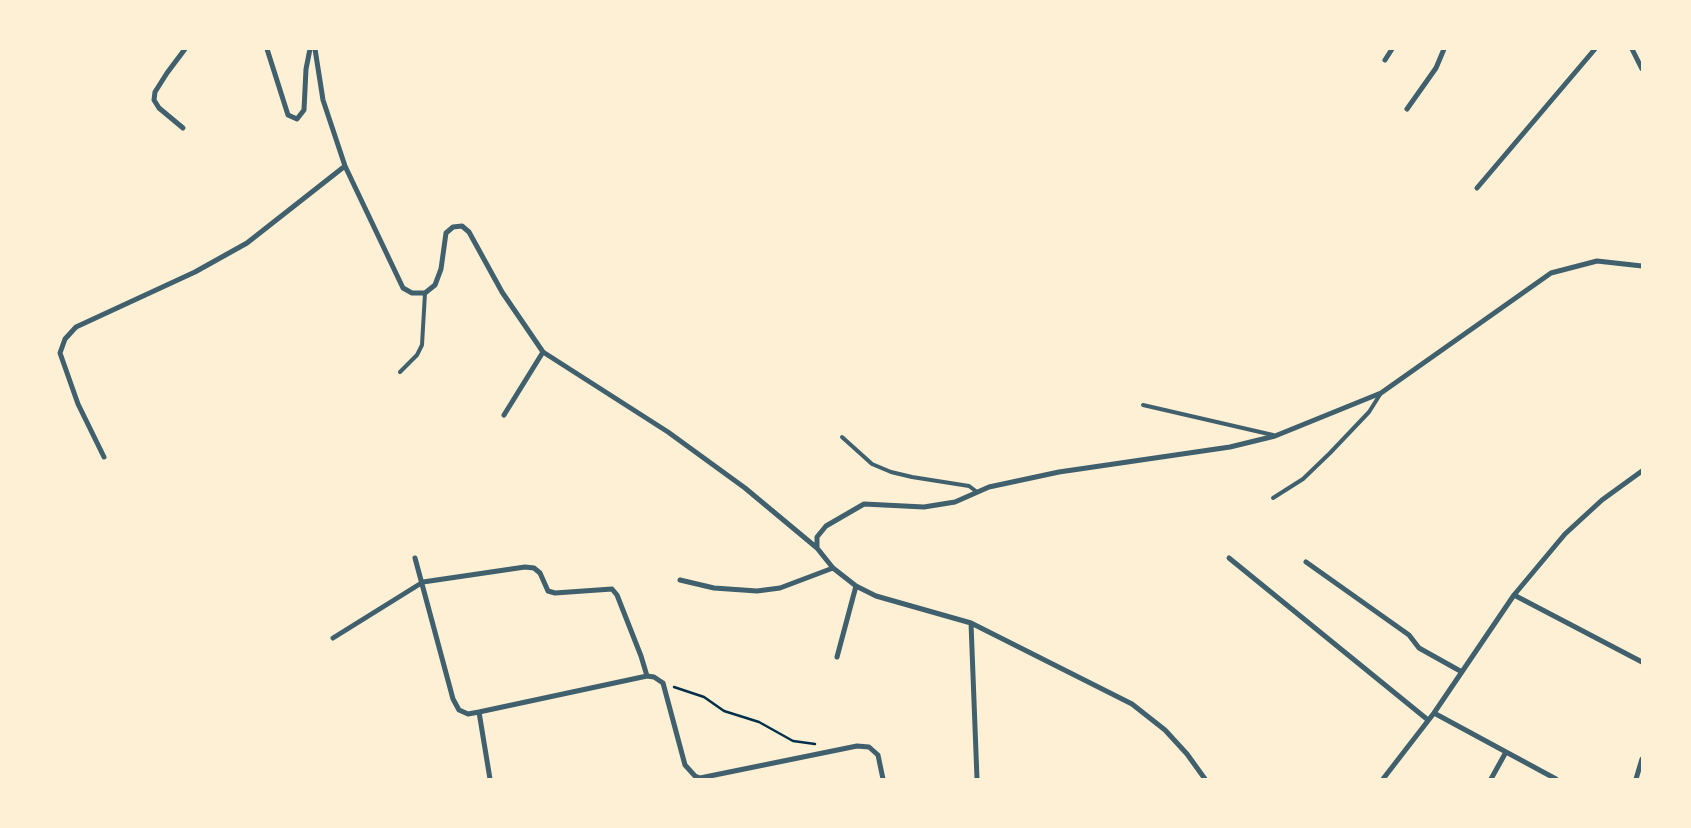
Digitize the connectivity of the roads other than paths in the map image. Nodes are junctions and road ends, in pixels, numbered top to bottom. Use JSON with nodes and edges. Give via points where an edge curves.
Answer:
{"nodes":[{"id":1,"x":185,"y":49,"type":"edge"},
{"id":2,"x":268,"y":49,"type":"edge"},
{"id":3,"x":310,"y":49,"type":"edge"},
{"id":4,"x":315,"y":49,"type":"edge"},
{"id":5,"x":1392,"y":49,"type":"edge"},
{"id":6,"x":1444,"y":49,"type":"edge"},
{"id":7,"x":1596,"y":49,"type":"edge"},
{"id":8,"x":1632,"y":49,"type":"edge"},
{"id":9,"x":1385,"y":60,"type":"dead end"},
{"id":10,"x":1642,"y":69,"type":"edge"},
{"id":11,"x":1406,"y":109,"type":"dead end"},
{"id":12,"x":183,"y":128,"type":"dead end"},
{"id":13,"x":345,"y":166,"type":"junction"},
{"id":14,"x":1477,"y":188,"type":"dead end"},
{"id":15,"x":1642,"y":266,"type":"edge"},
{"id":16,"x":425,"y":293,"type":"junction"},
{"id":17,"x":542,"y":352,"type":"junction"},
{"id":18,"x":400,"y":372,"type":"dead end"},
{"id":19,"x":1381,"y":394,"type":"junction"},
{"id":20,"x":1143,"y":405,"type":"dead end"},
{"id":21,"x":504,"y":415,"type":"dead end"},
{"id":22,"x":1275,"y":436,"type":"junction"},
{"id":23,"x":842,"y":437,"type":"dead end"},
{"id":24,"x":104,"y":457,"type":"dead end"},
{"id":25,"x":1642,"y":471,"type":"edge"},
{"id":26,"x":978,"y":492,"type":"junction"},
{"id":27,"x":1272,"y":498,"type":"dead end"},
{"id":28,"x":817,"y":548,"type":"junction"},
{"id":29,"x":415,"y":558,"type":"dead end"},
{"id":30,"x":1229,"y":558,"type":"dead end"},
{"id":31,"x":1306,"y":562,"type":"dead end"},
{"id":32,"x":833,"y":568,"type":"junction"},
{"id":33,"x":680,"y":580,"type":"dead end"},
{"id":34,"x":423,"y":582,"type":"junction"},
{"id":35,"x":856,"y":586,"type":"junction"},
{"id":36,"x":1514,"y":595,"type":"junction"},
{"id":37,"x":971,"y":623,"type":"junction"},
{"id":38,"x":333,"y":638,"type":"dead end"},
{"id":39,"x":837,"y":657,"type":"dead end"},
{"id":40,"x":1642,"y":662,"type":"edge"},
{"id":41,"x":1462,"y":672,"type":"junction"},
{"id":42,"x":646,"y":676,"type":"junction"},
{"id":43,"x":479,"y":712,"type":"junction"},
{"id":44,"x":1434,"y":713,"type":"junction"},
{"id":45,"x":1428,"y":720,"type":"junction"},
{"id":46,"x":1506,"y":752,"type":"junction"},
{"id":47,"x":1642,"y":760,"type":"edge"},
{"id":48,"x":490,"y":779,"type":"edge"},
{"id":49,"x":884,"y":779,"type":"edge"},
{"id":50,"x":977,"y":779,"type":"edge"},
{"id":51,"x":1205,"y":779,"type":"edge"},
{"id":52,"x":1383,"y":779,"type":"edge"},
{"id":53,"x":1491,"y":779,"type":"edge"},
{"id":54,"x":1556,"y":779,"type":"edge"},
{"id":55,"x":1636,"y":779,"type":"edge"}],
"edges":[{"from":1,"to":12,"type":"street","via":[[155,92],[154,100]]},
{"from":2,"to":3,"type":"street","via":[[288,115],[298,119],[304,110]]},
{"from":4,"to":13,"type":"street","via":[[323,100]]},
{"from":5,"to":9,"type":"street"},
{"from":6,"to":11,"type":"street","via":[[1436,68]]},
{"from":7,"to":14,"type":"street"},
{"from":8,"to":10,"type":"street"},
{"from":13,"to":16,"type":"street","via":[[403,288],[412,293]]},
{"from":13,"to":24,"type":"street","via":[[247,244],[76,327],[65,339],[60,353],[78,404]]},
{"from":15,"to":19,"type":"street","via":[[1597,261],[1551,273]]},
{"from":16,"to":17,"type":"street","via":[[435,285],[441,269],[446,233],[453,227],[462,226],[469,232],[502,292]]},
{"from":16,"to":18,"type":"lane","via":[[422,345]]},
{"from":17,"to":21,"type":"street"},
{"from":17,"to":28,"type":"street","via":[[668,432],[745,488]]},
{"from":19,"to":22,"type":"street"},
{"from":19,"to":27,"type":"lane","via":[[1369,412],[1303,479]]},
{"from":20,"to":22,"type":"lane"},
{"from":22,"to":26,"type":"street","via":[[1230,448],[1060,472]]},
{"from":23,"to":26,"type":"lane","via":[[872,464],[912,477],[969,486]]},
{"from":25,"to":36,"type":"street","via":[[1602,500],[1565,534]]},
{"from":26,"to":28,"type":"street","via":[[955,502],[924,507],[864,504],[826,526],[817,537]]},
{"from":28,"to":32,"type":"street"},
{"from":29,"to":34,"type":"street"},
{"from":30,"to":45,"type":"street"},
{"from":31,"to":41,"type":"street","via":[[1409,635],[1419,648]]},
{"from":32,"to":33,"type":"street","via":[[780,588],[757,591],[714,588]]},
{"from":32,"to":35,"type":"street"},
{"from":34,"to":38,"type":"street"},
{"from":34,"to":42,"type":"street","via":[[524,567],[534,568],[540,573],[548,591],[612,589],[638,648]]},
{"from":34,"to":43,"type":"street","via":[[453,699],[459,710],[468,714]]},
{"from":35,"to":37,"type":"street","via":[[876,596]]},
{"from":35,"to":39,"type":"street"},
{"from":36,"to":40,"type":"street"},
{"from":36,"to":41,"type":"street"},
{"from":37,"to":50,"type":"street"},
{"from":37,"to":51,"type":"street","via":[[1132,704],[1165,730]]},
{"from":41,"to":44,"type":"street"},
{"from":42,"to":43,"type":"street"},
{"from":42,"to":49,"type":"street","via":[[658,678],[663,683],[685,765],[695,776],[700,778],[863,746],[878,755]]},
{"from":43,"to":48,"type":"street"},
{"from":44,"to":45,"type":"street"},
{"from":44,"to":46,"type":"street"},
{"from":45,"to":52,"type":"street"},
{"from":46,"to":53,"type":"street"},
{"from":46,"to":54,"type":"street"},
{"from":47,"to":55,"type":"street"}]}
